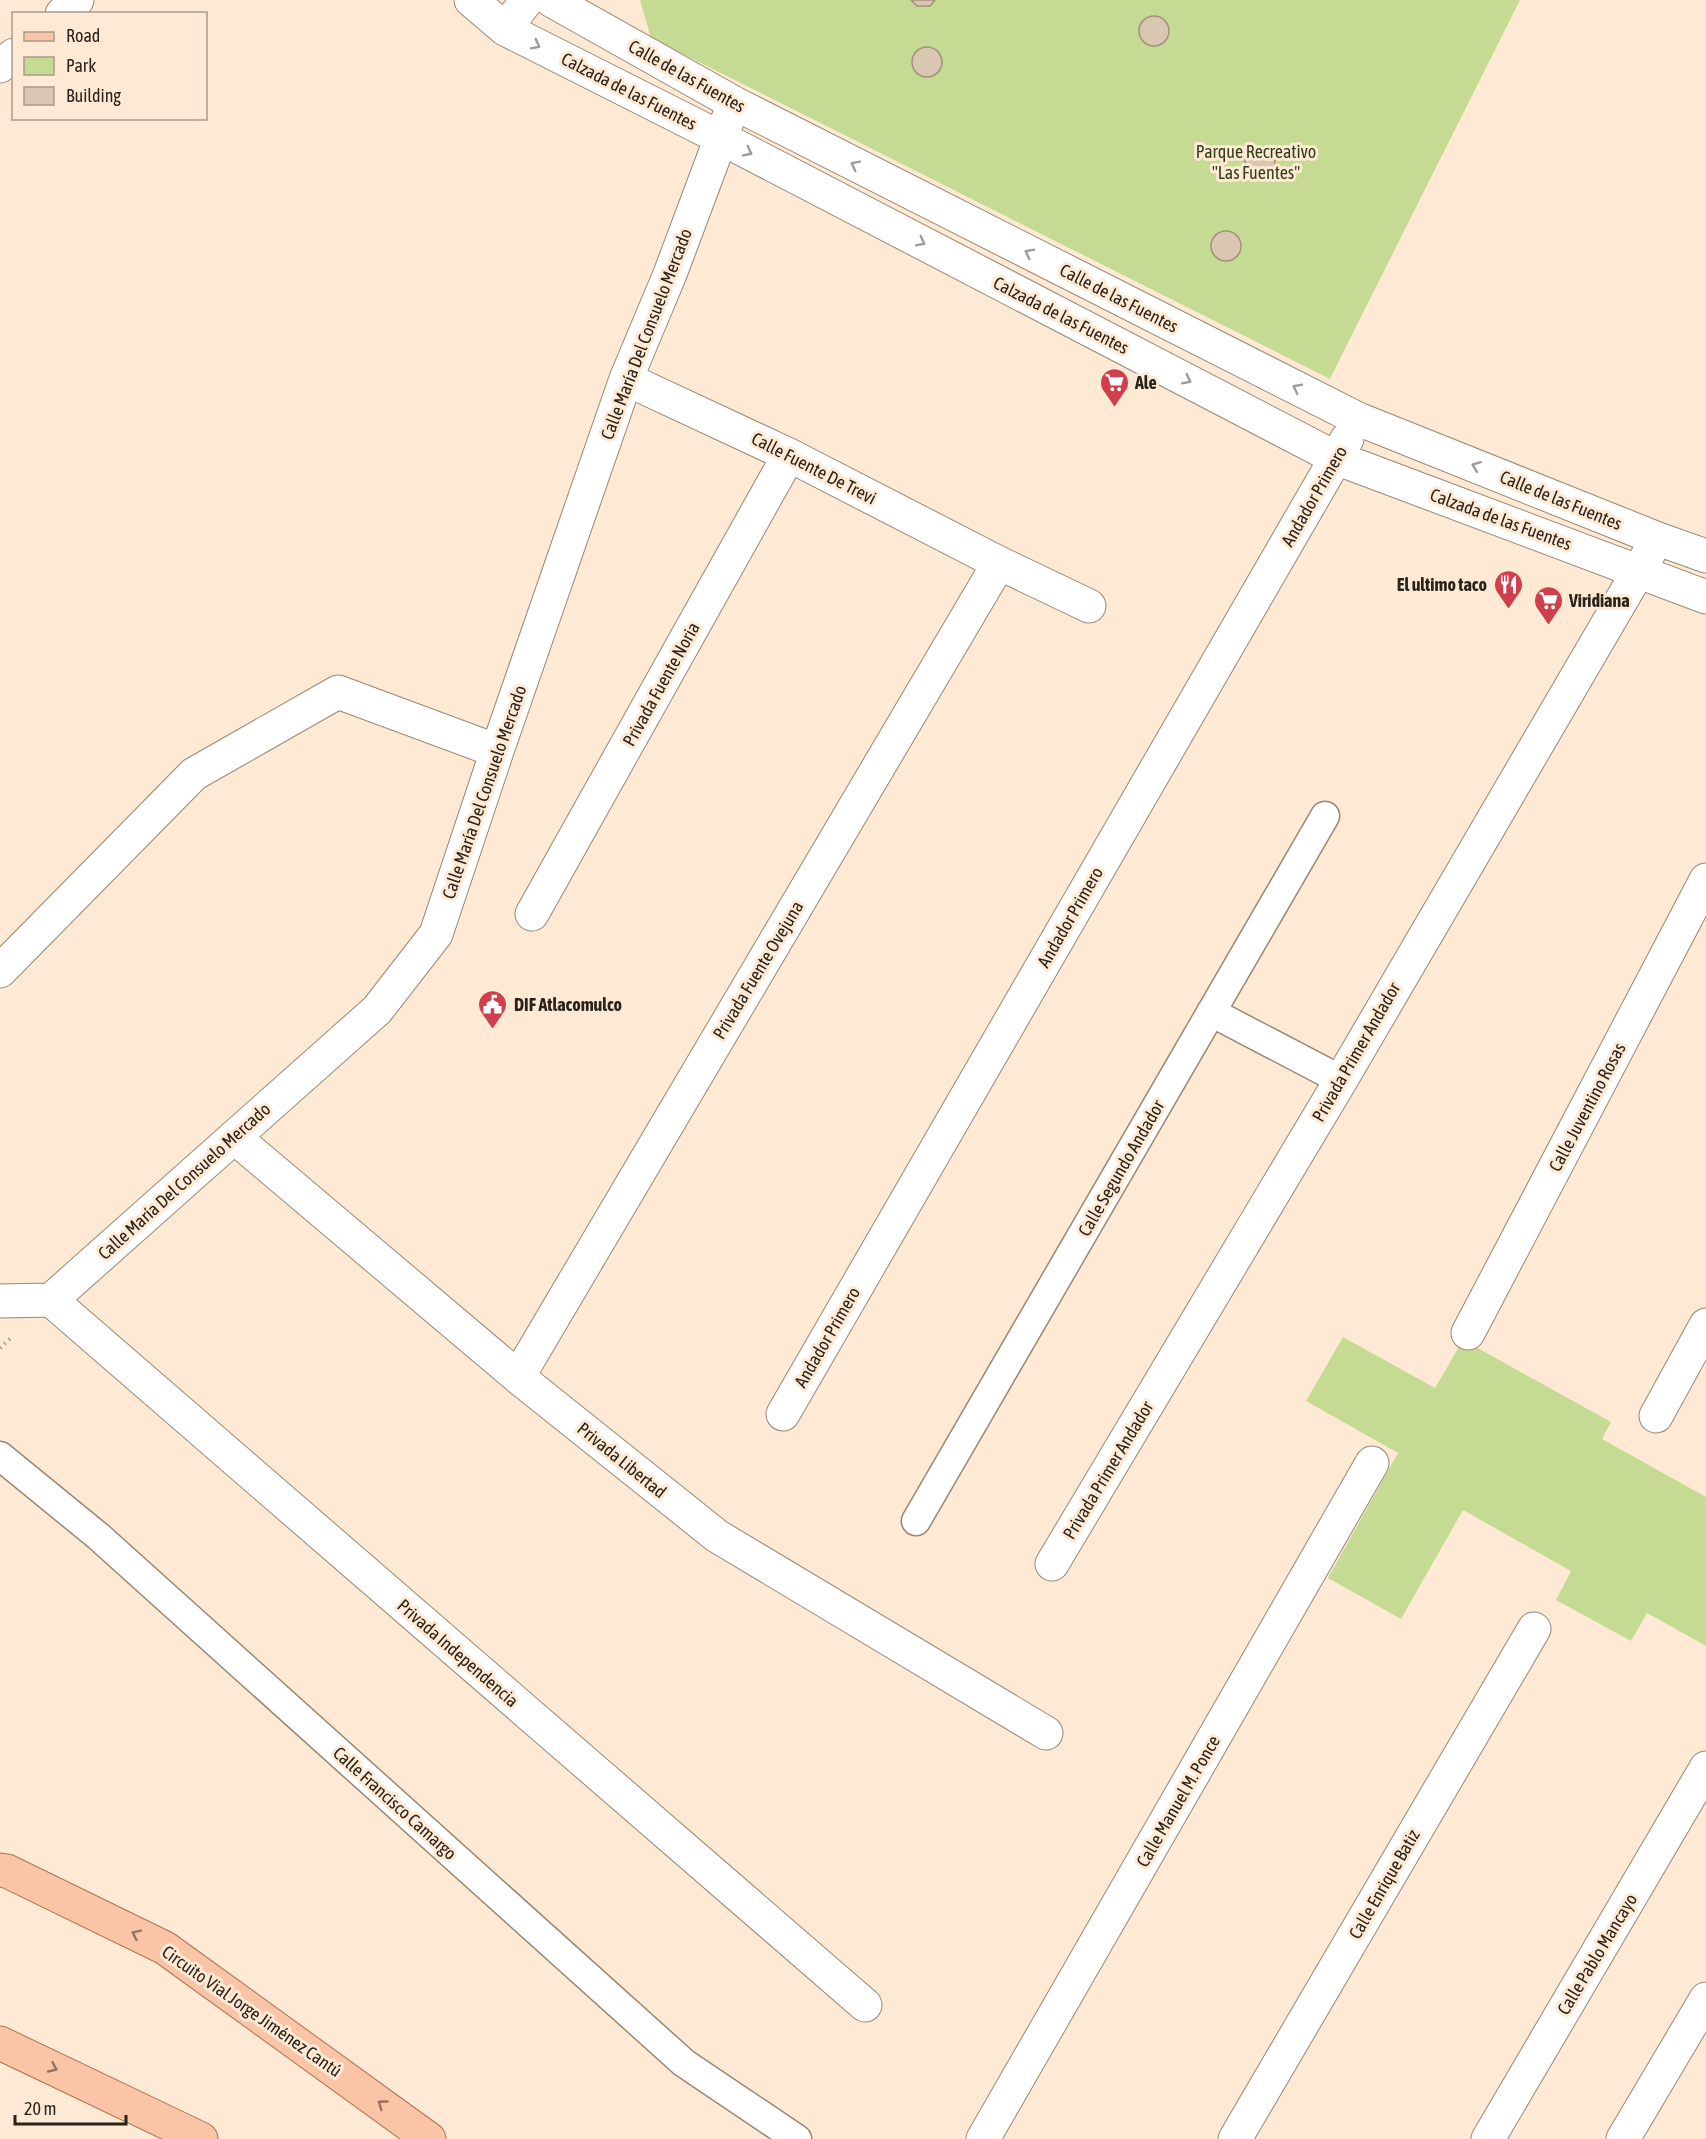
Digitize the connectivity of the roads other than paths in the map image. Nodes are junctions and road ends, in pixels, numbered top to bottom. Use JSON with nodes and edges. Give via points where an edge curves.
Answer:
{"nodes":[{"id":1,"x":77,"y":0,"type":"edge"},
{"id":2,"x":471,"y":0,"type":"edge"},
{"id":3,"x":527,"y":0,"type":"edge"},
{"id":4,"x":550,"y":0,"type":"edge"},
{"id":5,"x":64,"y":12,"type":"edge"},
{"id":6,"x":505,"y":29,"type":"junction"},
{"id":7,"x":12,"y":57,"type":"edge"},
{"id":8,"x":0,"y":66,"type":"edge"},
{"id":9,"x":734,"y":103,"type":"junction"},
{"id":10,"x":719,"y":137,"type":"junction"},
{"id":11,"x":626,"y":379,"type":"junction"},
{"id":12,"x":1358,"y":419,"type":"junction"},
{"id":13,"x":789,"y":454,"type":"junction"},
{"id":14,"x":1336,"y":458,"type":"junction"},
{"id":15,"x":1658,"y":539,"type":"junction"},
{"id":16,"x":1706,"y":556,"type":"edge"},
{"id":17,"x":999,"y":563,"type":"junction"},
{"id":18,"x":1638,"y":572,"type":"junction"},
{"id":19,"x":1706,"y":597,"type":"edge"},
{"id":20,"x":1089,"y":606,"type":"dead end"},
{"id":21,"x":497,"y":751,"type":"junction"},
{"id":22,"x":1325,"y":816,"type":"dead end"},
{"id":23,"x":1706,"y":880,"type":"edge"},
{"id":24,"x":532,"y":914,"type":"dead end"},
{"id":25,"x":0,"y":971,"type":"edge"},
{"id":26,"x":1211,"y":1012,"type":"junction"},
{"id":27,"x":1341,"y":1080,"type":"junction"},
{"id":28,"x":234,"y":1137,"type":"junction"},
{"id":29,"x":51,"y":1300,"type":"junction"},
{"id":30,"x":0,"y":1301,"type":"edge"},
{"id":31,"x":1706,"y":1325,"type":"edge"},
{"id":32,"x":1468,"y":1333,"type":"dead end"},
{"id":33,"x":518,"y":1377,"type":"junction"},
{"id":34,"x":783,"y":1414,"type":"dead end"},
{"id":35,"x":1656,"y":1416,"type":"dead end"},
{"id":36,"x":0,"y":1456,"type":"edge"},
{"id":37,"x":1372,"y":1463,"type":"dead end"},
{"id":38,"x":916,"y":1521,"type":"dead end"},
{"id":39,"x":1052,"y":1564,"type":"dead end"},
{"id":40,"x":1534,"y":1629,"type":"dead end"},
{"id":41,"x":1046,"y":1733,"type":"dead end"},
{"id":42,"x":1706,"y":1768,"type":"edge"},
{"id":43,"x":0,"y":1870,"type":"edge"},
{"id":44,"x":1706,"y":1999,"type":"edge"},
{"id":45,"x":865,"y":2005,"type":"dead end"},
{"id":46,"x":0,"y":2043,"type":"edge"},
{"id":47,"x":201,"y":2139,"type":"edge"},
{"id":48,"x":429,"y":2139,"type":"edge"},
{"id":49,"x":797,"y":2139,"type":"edge"},
{"id":50,"x":983,"y":2139,"type":"edge"},
{"id":51,"x":1235,"y":2139,"type":"edge"},
{"id":52,"x":1488,"y":2139,"type":"edge"},
{"id":53,"x":1623,"y":2139,"type":"edge"}],
"edges":[{"from":1,"to":5,"type":"street"},
{"from":2,"to":6,"type":"street","name":"Calzada de las Fuentes"},
{"from":3,"to":6,"type":"street"},
{"from":4,"to":9,"type":"street","name":"Calle de las Fuentes"},
{"from":6,"to":10,"type":"street","name":"Calzada de las Fuentes","one_way":true},
{"from":7,"to":8,"type":"street"},
{"from":9,"to":10,"type":"street","name":"Calle María Del Consuelo Mercado"},
{"from":12,"to":9,"type":"street","name":"Calle de las Fuentes","one_way":true},
{"from":10,"to":11,"type":"street","name":"Calle María Del Consuelo Mercado"},
{"from":10,"to":14,"type":"street","name":"Calzada de las Fuentes","one_way":true},
{"from":11,"to":13,"type":"street","name":"Calle Fuente De Trevi"},
{"from":11,"to":21,"type":"street","name":"Calle María Del Consuelo Mercado"},
{"from":12,"to":14,"type":"street","name":"Andador Primero"},
{"from":15,"to":12,"type":"street","name":"Calle de las Fuentes","one_way":true},
{"from":13,"to":17,"type":"street","name":"Calle Fuente De Trevi"},
{"from":13,"to":24,"type":"street","name":"Privada Fuente Noria"},
{"from":14,"to":18,"type":"street","name":"Calzada de las Fuentes"},
{"from":14,"to":34,"type":"street","name":"Andador Primero"},
{"from":15,"to":16,"type":"street","name":"Calle de las Fuentes"},
{"from":15,"to":18,"type":"street","name":"Privada Primer Andador"},
{"from":17,"to":20,"type":"street","name":"Calle Fuente De Trevi"},
{"from":17,"to":33,"type":"street","name":"Privada Fuente Ovejuna"},
{"from":18,"to":19,"type":"street","name":"Calzada de las Fuentes"},
{"from":18,"to":27,"type":"street","name":"Privada Primer Andador"},
{"from":21,"to":25,"type":"street","via":[[338,692],[194,774]]},
{"from":21,"to":28,"type":"street","name":"Calle María Del Consuelo Mercado","via":[[436,934],[377,1010]]},
{"from":22,"to":26,"type":"street","name":"Calle Segundo Andador"},
{"from":23,"to":32,"type":"street","name":"Calle Juventino Rosas"},
{"from":26,"to":27,"type":"street"},
{"from":26,"to":38,"type":"street","name":"Calle Segundo Andador"},
{"from":27,"to":39,"type":"street","name":"Privada Primer Andador"},
{"from":28,"to":29,"type":"street","name":"Calle María Del Consuelo Mercado"},
{"from":28,"to":33,"type":"street","name":"Privada Libertad"},
{"from":29,"to":30,"type":"street"},
{"from":29,"to":45,"type":"street","name":"Privada Independencia"},
{"from":31,"to":35,"type":"street"},
{"from":33,"to":41,"type":"street","name":"Privada Libertad","via":[[717,1536]]},
{"from":36,"to":49,"type":"street","name":"Calle Francisco Camargo","via":[[98,1536],[684,2063]]},
{"from":37,"to":50,"type":"street","name":"Calle Manuel M. Ponce"},
{"from":40,"to":51,"type":"street","name":"Calle Enrique Batiz"},
{"from":42,"to":52,"type":"street","name":"Calle Pablo Mancayo"},
{"from":48,"to":43,"type":"main road","name":"Circuito Vial Jorge Jiménez Cantú","one_way":true,"via":[[165,1948]]},
{"from":44,"to":53,"type":"street"},
{"from":46,"to":47,"type":"main road","one_way":true}]}
